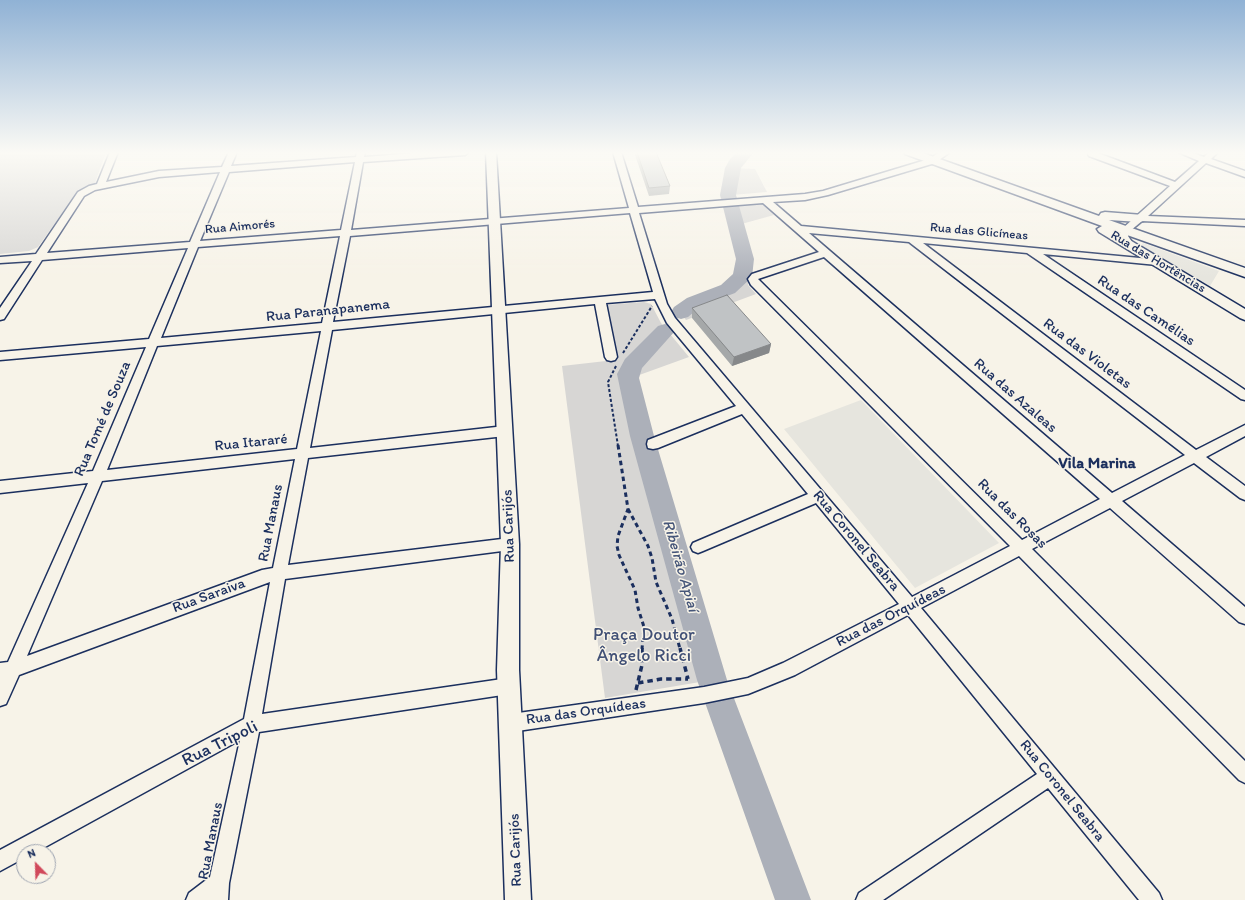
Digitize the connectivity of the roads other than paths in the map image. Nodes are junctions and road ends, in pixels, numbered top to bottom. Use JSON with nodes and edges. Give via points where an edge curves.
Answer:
{"nodes":[{"id":1,"x":81,"y":194,"type":"edge"},
{"id":2,"x":215,"y":194,"type":"edge"},
{"id":3,"x":352,"y":194,"type":"edge"},
{"id":4,"x":493,"y":194,"type":"edge"},
{"id":5,"x":630,"y":194,"type":"edge"},
{"id":6,"x":818,"y":194,"type":"edge"},
{"id":7,"x":1025,"y":194,"type":"edge"},
{"id":8,"x":1166,"y":194,"type":"edge"},
{"id":9,"x":764,"y":199,"type":"junction"},
{"id":10,"x":634,"y":209,"type":"junction"},
{"id":11,"x":1076,"y":212,"type":"junction"},
{"id":12,"x":1139,"y":218,"type":"junction"},
{"id":13,"x":494,"y":220,"type":"junction"},
{"id":14,"x":1245,"y":223,"type":"edge"},
{"id":15,"x":798,"y":229,"type":"junction"},
{"id":16,"x":1126,"y":230,"type":"junction"},
{"id":17,"x":345,"y":232,"type":"junction"},
{"id":18,"x":910,"y":239,"type":"junction"},
{"id":19,"x":194,"y":244,"type":"junction"},
{"id":20,"x":1129,"y":245,"type":"junction"},
{"id":21,"x":1029,"y":250,"type":"junction"},
{"id":22,"x":826,"y":254,"type":"junction"},
{"id":23,"x":40,"y":256,"type":"junction"},
{"id":24,"x":0,"y":260,"type":"edge"},
{"id":25,"x":1157,"y":262,"type":"junction"},
{"id":26,"x":1245,"y":273,"type":"edge"},
{"id":27,"x":661,"y":299,"type":"junction"},
{"id":28,"x":600,"y":300,"type":"junction"},
{"id":29,"x":499,"y":310,"type":"junction"},
{"id":30,"x":1245,"y":315,"type":"edge"},
{"id":31,"x":0,"y":316,"type":"edge"},
{"id":32,"x":328,"y":327,"type":"junction"},
{"id":33,"x":152,"y":343,"type":"junction"},
{"id":34,"x":0,"y":356,"type":"edge"},
{"id":35,"x":617,"y":359,"type":"road end"},
{"id":36,"x":1245,"y":396,"type":"edge"},
{"id":37,"x":746,"y":408,"type":"junction"},
{"id":38,"x":1245,"y":430,"type":"edge"},
{"id":39,"x":505,"y":431,"type":"junction"},
{"id":40,"x":653,"y":444,"type":"dead end"},
{"id":41,"x":302,"y":454,"type":"junction"},
{"id":42,"x":1195,"y":456,"type":"junction"},
{"id":43,"x":96,"y":477,"type":"junction"},
{"id":44,"x":0,"y":487,"type":"edge"},
{"id":45,"x":1245,"y":494,"type":"edge"},
{"id":46,"x":818,"y":496,"type":"junction"},
{"id":47,"x":1111,"y":501,"type":"junction"},
{"id":48,"x":510,"y":544,"type":"junction"},
{"id":49,"x":698,"y":547,"type":"dead end"},
{"id":50,"x":1021,"y":548,"type":"junction"},
{"id":51,"x":279,"y":573,"type":"junction"},
{"id":52,"x":910,"y":606,"type":"junction"},
{"id":53,"x":1245,"y":617,"type":"edge"},
{"id":54,"x":6,"y":670,"type":"edge"},
{"id":55,"x":509,"y":686,"type":"junction"},
{"id":56,"x":0,"y":698,"type":"edge"},
{"id":57,"x":511,"y":723,"type":"junction"},
{"id":58,"x":252,"y":724,"type":"junction"},
{"id":59,"x":1245,"y":774,"type":"edge"},
{"id":60,"x":1050,"y":776,"type":"junction"},
{"id":61,"x":0,"y":861,"type":"edge"},
{"id":62,"x":218,"y":892,"type":"edge"},
{"id":63,"x":196,"y":900,"type":"edge"},
{"id":64,"x":518,"y":900,"type":"edge"},
{"id":65,"x":866,"y":900,"type":"edge"},
{"id":66,"x":1152,"y":900,"type":"edge"}],
"edges":[{"from":1,"to":23,"type":"street"},
{"from":2,"to":19,"type":"street","name":"Rua Tomé de Souza"},
{"from":3,"to":17,"type":"street","name":"Rua Manaus"},
{"from":4,"to":13,"type":"main road","name":"Rua Carijós"},
{"from":5,"to":10,"type":"street","name":"Rua Coronel Seabra"},
{"from":6,"to":9,"type":"street","name":"Rua Aimorés"},
{"from":7,"to":11,"type":"main road"},
{"from":8,"to":12,"type":"street"},
{"from":9,"to":10,"type":"street","name":"Rua Aimorés"},
{"from":9,"to":15,"type":"street","name":"Rua das Azaleas"},
{"from":10,"to":13,"type":"street","name":"Rua Aimorés"},
{"from":10,"to":27,"type":"street","name":"Rua Coronel Seabra"},
{"from":11,"to":12,"type":"main road"},
{"from":11,"to":16,"type":"main road"},
{"from":11,"to":20,"type":"main road","name":"Rua das Hortências"},
{"from":12,"to":14,"type":"street"},
{"from":12,"to":16,"type":"street"},
{"from":13,"to":17,"type":"street","name":"Rua Aimorés"},
{"from":13,"to":29,"type":"main road","name":"Rua Carijós"},
{"from":15,"to":18,"type":"street","name":"Rua das Glicíneas"},
{"from":15,"to":22,"type":"street","name":"Rua das Azaleas"},
{"from":16,"to":20,"type":"street","via":[[1123,236]]},
{"from":16,"to":26,"type":"main road"},
{"from":17,"to":19,"type":"street","name":"Rua Aimorés"},
{"from":17,"to":32,"type":"street","name":"Rua Manaus"},
{"from":18,"to":21,"type":"street","name":"Rua das Glicíneas"},
{"from":18,"to":42,"type":"street","name":"Rua das Violetas"},
{"from":19,"to":23,"type":"street","name":"Rua Aimorés"},
{"from":19,"to":33,"type":"street","name":"Rua Tomé de Souza"},
{"from":20,"to":25,"type":"main road","name":"Rua das Hortências"},
{"from":21,"to":25,"type":"street","name":"Rua das Glicíneas"},
{"from":21,"to":36,"type":"street","name":"Rua das Camélias"},
{"from":22,"to":47,"type":"street","name":"Rua das Azaleas"},
{"from":22,"to":50,"type":"street","name":"Rua das Rosas","via":[[753,279]]},
{"from":23,"to":24,"type":"street","name":"Rua Aimorés"},
{"from":23,"to":31,"type":"street"},
{"from":25,"to":30,"type":"main road","name":"Rua das Hortências"},
{"from":27,"to":28,"type":"street","name":"Rua Paranapanema"},
{"from":27,"to":37,"type":"street","name":"Rua Coronel Seabra","via":[[671,320]]},
{"from":28,"to":29,"type":"street","name":"Rua Paranapanema"},
{"from":28,"to":35,"type":"street"},
{"from":29,"to":32,"type":"street","name":"Rua Paranapanema"},
{"from":29,"to":39,"type":"main road","name":"Rua Carijós"},
{"from":32,"to":33,"type":"street","name":"Rua Paranapanema"},
{"from":32,"to":41,"type":"street","name":"Rua Manaus"},
{"from":33,"to":34,"type":"street","name":"Rua Paranapanema"},
{"from":33,"to":43,"type":"street","name":"Rua Tomé de Souza"},
{"from":37,"to":40,"type":"street"},
{"from":37,"to":46,"type":"street","name":"Rua Coronel Seabra"},
{"from":38,"to":42,"type":"street","name":"Rua das Orquídeas"},
{"from":39,"to":41,"type":"street","name":"Rua Itararé"},
{"from":39,"to":48,"type":"main road","name":"Rua Carijós"},
{"from":41,"to":43,"type":"street","name":"Rua Itararé"},
{"from":41,"to":51,"type":"street","name":"Rua Manaus"},
{"from":42,"to":45,"type":"street","name":"Rua das Violetas"},
{"from":42,"to":47,"type":"street","name":"Rua das Orquídeas"},
{"from":43,"to":44,"type":"street","name":"Rua Itararé"},
{"from":43,"to":54,"type":"street","name":"Rua Tomé de Souza"},
{"from":46,"to":49,"type":"street"},
{"from":46,"to":52,"type":"street","name":"Rua Coronel Seabra"},
{"from":47,"to":50,"type":"street","name":"Rua das Orquídeas"},
{"from":47,"to":53,"type":"street","name":"Rua das Azaleas"},
{"from":48,"to":51,"type":"street","name":"Rua Saraiva"},
{"from":48,"to":55,"type":"main road","name":"Rua Carijós"},
{"from":50,"to":52,"type":"street","name":"Rua das Orquídeas"},
{"from":50,"to":59,"type":"street","name":"Rua das Rosas"},
{"from":51,"to":54,"type":"street","name":"Rua Saraiva"},
{"from":51,"to":58,"type":"street","name":"Rua Manaus"},
{"from":52,"to":57,"type":"street","name":"Rua das Orquídeas","via":[[789,669],[748,686],[713,694]]},
{"from":52,"to":60,"type":"street","name":"Rua Coronel Seabra"},
{"from":54,"to":56,"type":"street","name":"Rua Tomé de Souza"},
{"from":55,"to":57,"type":"main road","name":"Rua Carijós"},
{"from":55,"to":58,"type":"street","name":"Rua Tripoli"},
{"from":57,"to":64,"type":"main road","name":"Rua Carijós"},
{"from":58,"to":61,"type":"street","name":"Rua Tripoli"},
{"from":58,"to":62,"type":"street","name":"Rua Manaus"},
{"from":60,"to":65,"type":"street"},
{"from":60,"to":66,"type":"street","name":"Rua Coronel Seabra"},
{"from":62,"to":63,"type":"street"}]}
